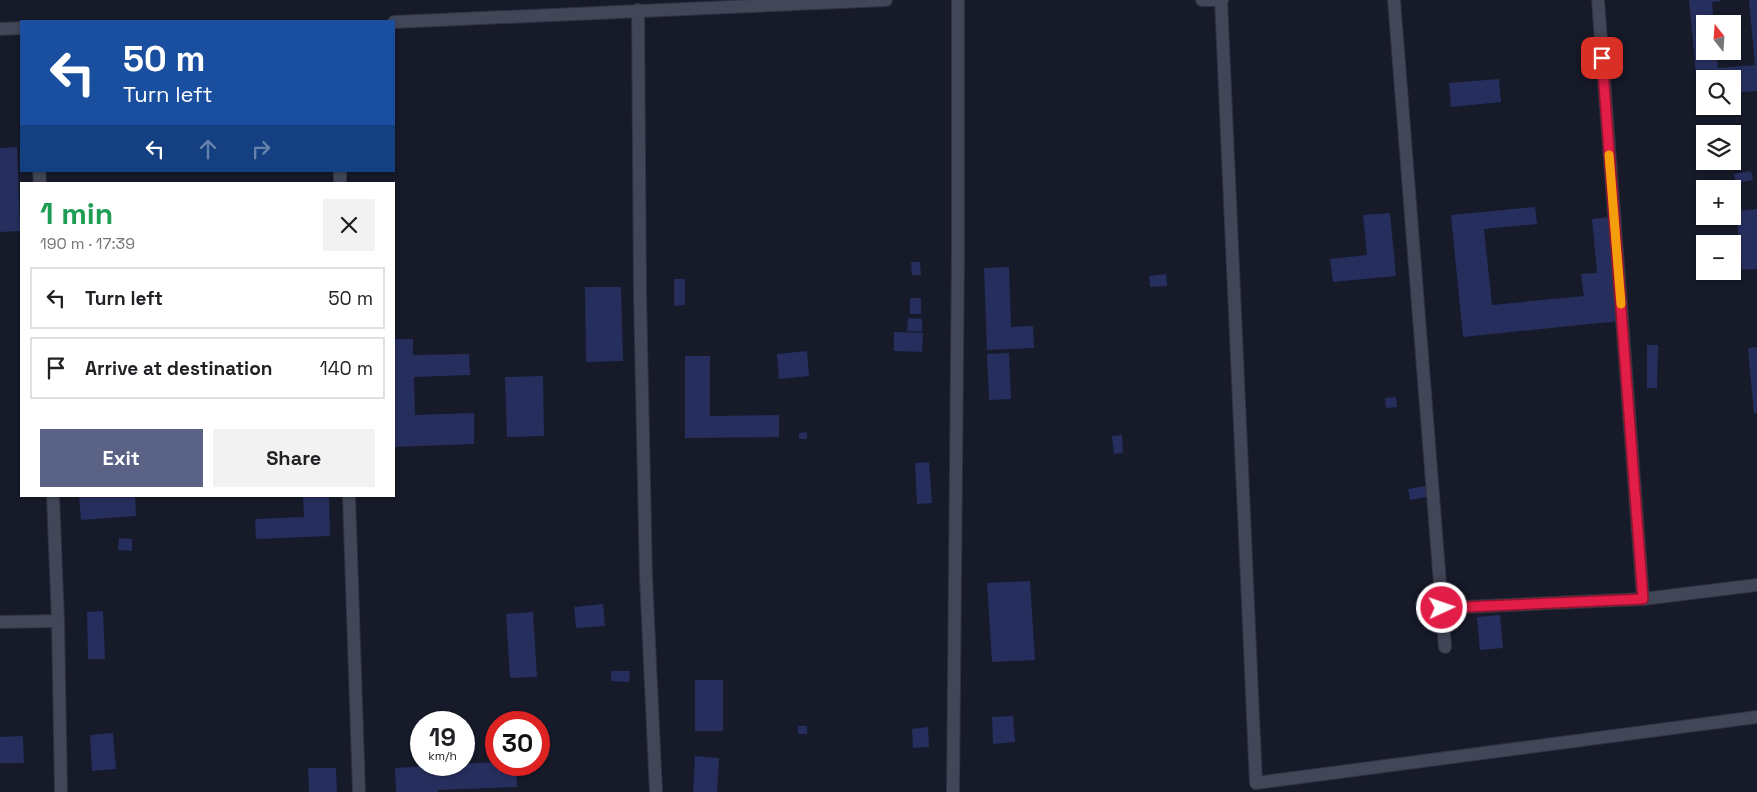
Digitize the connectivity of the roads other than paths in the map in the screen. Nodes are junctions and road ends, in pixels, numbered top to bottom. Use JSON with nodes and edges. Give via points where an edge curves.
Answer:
{"nodes":[{"id":1,"x":886,"y":0,"type":"edge"},
{"id":2,"x":958,"y":0,"type":"edge"},
{"id":3,"x":1202,"y":0,"type":"edge"},
{"id":4,"x":1221,"y":0,"type":"edge"},
{"id":5,"x":1394,"y":0,"type":"edge"},
{"id":6,"x":1598,"y":0,"type":"edge"},
{"id":7,"x":638,"y":10,"type":"junction"},
{"id":8,"x":395,"y":22,"type":"edge"},
{"id":9,"x":20,"y":28,"type":"edge"},
{"id":10,"x":0,"y":29,"type":"edge"},
{"id":11,"x":53,"y":497,"type":"edge"},
{"id":12,"x":349,"y":497,"type":"edge"},
{"id":13,"x":1757,"y":585,"type":"edge"},
{"id":14,"x":1643,"y":599,"type":"junction"},
{"id":15,"x":1442,"y":608,"type":"junction"},
{"id":16,"x":58,"y":621,"type":"junction"},
{"id":17,"x":0,"y":622,"type":"edge"},
{"id":18,"x":1445,"y":647,"type":"dead end"},
{"id":19,"x":1757,"y":716,"type":"edge"},
{"id":20,"x":61,"y":792,"type":"edge"},
{"id":21,"x":359,"y":792,"type":"edge"},
{"id":22,"x":656,"y":792,"type":"edge"},
{"id":23,"x":953,"y":792,"type":"edge"}],
"edges":[{"from":1,"to":7,"type":"street"},
{"from":2,"to":23,"type":"street"},
{"from":3,"to":4,"type":"street"},
{"from":4,"to":19,"type":"street","via":[[1256,783]]},
{"from":5,"to":15,"type":"street"},
{"from":6,"to":14,"type":"street"},
{"from":7,"to":8,"type":"street"},
{"from":7,"to":22,"type":"street","via":[[645,567]]},
{"from":9,"to":10,"type":"street"},
{"from":11,"to":16,"type":"street"},
{"from":12,"to":21,"type":"street"},
{"from":13,"to":14,"type":"street"},
{"from":14,"to":15,"type":"street"},
{"from":15,"to":18,"type":"street"},
{"from":16,"to":17,"type":"street"},
{"from":16,"to":20,"type":"street"}]}
